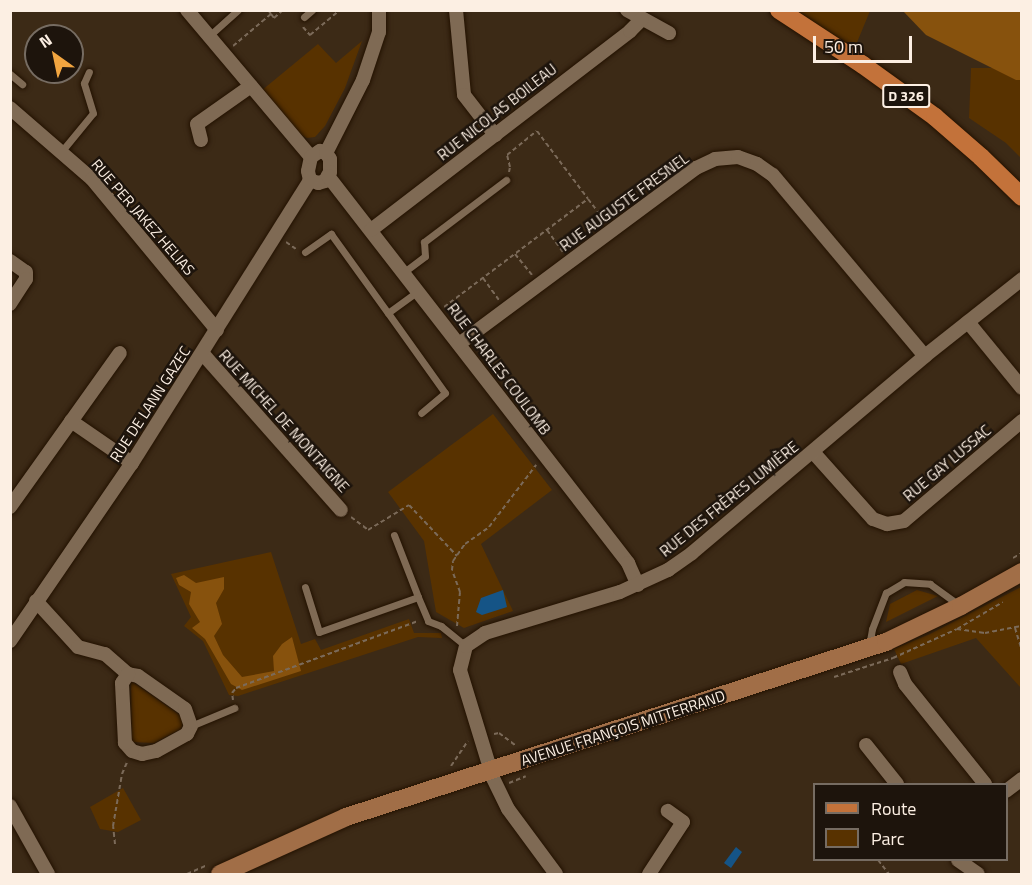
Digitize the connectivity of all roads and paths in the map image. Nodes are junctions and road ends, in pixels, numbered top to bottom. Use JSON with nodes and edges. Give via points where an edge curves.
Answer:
{"nodes":[{"id":1,"x":187,"y":10,"type":"edge"},
{"id":2,"x":238,"y":10,"type":"edge"},
{"id":3,"x":268,"y":10,"type":"edge"},
{"id":4,"x":283,"y":10,"type":"edge"},
{"id":5,"x":312,"y":10,"type":"edge"},
{"id":6,"x":380,"y":10,"type":"edge"},
{"id":7,"x":456,"y":10,"type":"edge"},
{"id":8,"x":627,"y":10,"type":"edge"},
{"id":9,"x":779,"y":10,"type":"edge"},
{"id":10,"x":271,"y":14,"type":"junction"},
{"id":11,"x":304,"y":17,"type":"dead end"},
{"id":12,"x":642,"y":19,"type":"junction"},
{"id":13,"x":669,"y":33,"type":"dead end"},
{"id":14,"x":209,"y":36,"type":"junction"},
{"id":15,"x":224,"y":54,"type":"junction"},
{"id":16,"x":89,"y":72,"type":"dead end"},
{"id":17,"x":10,"y":74,"type":"edge"},
{"id":18,"x":22,"y":84,"type":"dead end"},
{"id":19,"x":251,"y":86,"type":"junction"},
{"id":20,"x":10,"y":108,"type":"edge"},
{"id":21,"x":495,"y":135,"type":"junction"},
{"id":22,"x":201,"y":140,"type":"dead end"},
{"id":23,"x":61,"y":152,"type":"junction"},
{"id":24,"x":326,"y":153,"type":"junction"},
{"id":25,"x":311,"y":157,"type":"junction"},
{"id":26,"x":328,"y":176,"type":"junction"},
{"id":27,"x":310,"y":180,"type":"junction"},
{"id":28,"x":506,"y":180,"type":"joint"},
{"id":29,"x":1022,"y":197,"type":"edge"},
{"id":30,"x":588,"y":199,"type":"junction"},
{"id":31,"x":371,"y":230,"type":"junction"},
{"id":32,"x":547,"y":230,"type":"junction"},
{"id":33,"x":613,"y":230,"type":"junction"},
{"id":34,"x":285,"y":241,"type":"dead end"},
{"id":35,"x":291,"y":247,"type":"dead end"},
{"id":36,"x":305,"y":252,"type":"dead end"},
{"id":37,"x":515,"y":254,"type":"junction"},
{"id":38,"x":10,"y":261,"type":"edge"},
{"id":39,"x":570,"y":262,"type":"junction"},
{"id":40,"x":404,"y":272,"type":"junction"},
{"id":41,"x":483,"y":278,"type":"junction"},
{"id":42,"x":1022,"y":279,"type":"edge"},
{"id":43,"x":539,"y":285,"type":"junction"},
{"id":44,"x":418,"y":291,"type":"junction"},
{"id":45,"x":10,"y":304,"type":"edge"},
{"id":46,"x":507,"y":309,"type":"junction"},
{"id":47,"x":388,"y":313,"type":"junction"},
{"id":48,"x":436,"y":314,"type":"junction"},
{"id":49,"x":968,"y":322,"type":"junction"},
{"id":50,"x":217,"y":330,"type":"junction"},
{"id":51,"x":459,"y":344,"type":"junction"},
{"id":52,"x":120,"y":353,"type":"dead end"},
{"id":53,"x":203,"y":354,"type":"junction"},
{"id":54,"x":925,"y":356,"type":"junction"},
{"id":55,"x":1022,"y":388,"type":"edge"},
{"id":56,"x":421,"y":413,"type":"dead end"},
{"id":57,"x":71,"y":421,"type":"junction"},
{"id":58,"x":1022,"y":421,"type":"edge"},
{"id":59,"x":813,"y":452,"type":"junction"},
{"id":60,"x":543,"y":456,"type":"junction"},
{"id":61,"x":132,"y":463,"type":"junction"},
{"id":62,"x":10,"y":507,"type":"edge"},
{"id":63,"x":341,"y":510,"type":"joint"},
{"id":64,"x":394,"y":535,"type":"dead end"},
{"id":65,"x":1022,"y":553,"type":"edge"},
{"id":66,"x":457,"y":556,"type":"junction"},
{"id":67,"x":1017,"y":565,"type":"edge"},
{"id":68,"x":638,"y":585,"type":"junction"},
{"id":69,"x":305,"y":587,"type":"dead end"},
{"id":70,"x":418,"y":597,"type":"junction"},
{"id":71,"x":36,"y":601,"type":"junction"},
{"id":72,"x":1003,"y":602,"type":"dead end"},
{"id":73,"x":961,"y":606,"type":"junction"},
{"id":74,"x":427,"y":618,"type":"junction"},
{"id":75,"x":457,"y":626,"type":"dead end"},
{"id":76,"x":1022,"y":626,"type":"edge"},
{"id":77,"x":1015,"y":628,"type":"junction"},
{"id":78,"x":10,"y":641,"type":"edge"},
{"id":79,"x":466,"y":646,"type":"junction"},
{"id":80,"x":869,"y":648,"type":"junction"},
{"id":81,"x":1022,"y":651,"type":"edge"},
{"id":82,"x":900,"y":672,"type":"dead end"},
{"id":83,"x":128,"y":674,"type":"junction"},
{"id":84,"x":232,"y":693,"type":"dead end"},
{"id":85,"x":234,"y":708,"type":"dead end"},
{"id":86,"x":191,"y":726,"type":"junction"},
{"id":87,"x":480,"y":739,"type":"junction"},
{"id":88,"x":522,"y":744,"type":"dead end"},
{"id":89,"x":866,"y":745,"type":"dead end"},
{"id":90,"x":132,"y":751,"type":"junction"},
{"id":91,"x":490,"y":770,"type":"junction"},
{"id":92,"x":1022,"y":779,"type":"edge"},
{"id":93,"x":896,"y":783,"type":"edge"},
{"id":94,"x":984,"y":783,"type":"edge"},
{"id":95,"x":1008,"y":790,"type":"edge"},
{"id":96,"x":10,"y":806,"type":"edge"},
{"id":97,"x":668,"y":811,"type":"dead end"},
{"id":98,"x":115,"y":844,"type":"dead end"},
{"id":99,"x":879,"y":861,"type":"edge"},
{"id":100,"x":959,"y":861,"type":"edge"},
{"id":101,"x":48,"y":874,"type":"edge"},
{"id":102,"x":220,"y":874,"type":"edge"},
{"id":103,"x":556,"y":874,"type":"edge"},
{"id":104,"x":649,"y":874,"type":"edge"},
{"id":105,"x":889,"y":874,"type":"edge"},
{"id":106,"x":978,"y":874,"type":"edge"}],
"edges":[{"from":1,"to":14,"type":"street"},
{"from":2,"to":14,"type":"lane"},
{"from":3,"to":10,"type":"path"},
{"from":4,"to":10,"type":"path","via":[[274,18]]},
{"from":5,"to":11,"type":"lane"},
{"from":6,"to":24,"type":"street","via":[[379,32],[363,80]]},
{"from":7,"to":21,"type":"street","via":[[464,95]]},
{"from":8,"to":12,"type":"street"},
{"from":9,"to":29,"type":"main road","number":"D 326","via":[[934,117]]},
{"from":10,"to":15,"type":"path"},
{"from":12,"to":13,"type":"street"},
{"from":12,"to":21,"type":"street","name":"RUE NICOLAS BOILEAU"},
{"from":14,"to":15,"type":"street"},
{"from":15,"to":19,"type":"street"},
{"from":16,"to":23,"type":"lane","via":[[84,83],[93,113]]},
{"from":17,"to":18,"type":"lane"},
{"from":19,"to":22,"type":"street","via":[[197,124]]},
{"from":19,"to":25,"type":"street"},
{"from":20,"to":23,"type":"street","name":"RUE PER JAKEZ HELIAS"},
{"from":21,"to":31,"type":"street","name":"RUE NICOLAS BOILEAU"},
{"from":23,"to":50,"type":"street","name":"RUE PER JAKEZ HELIAS","via":[[92,178]]},
{"from":24,"to":25,"type":"street","via":[[315,152]]},
{"from":24,"to":26,"type":"street","via":[[330,159]]},
{"from":25,"to":27,"type":"street"},
{"from":26,"to":27,"type":"street","via":[[318,183]]},
{"from":26,"to":31,"type":"street","name":"RUE CHARLES COULOMB"},
{"from":27,"to":50,"type":"street","name":"RUE DE LANN GAZEC"},
{"from":28,"to":30,"type":"path","via":[[510,167],[507,155],[537,131]]},
{"from":28,"to":40,"type":"lane","via":[[424,242],[425,256]]},
{"from":30,"to":32,"type":"path"},
{"from":30,"to":33,"type":"path"},
{"from":31,"to":40,"type":"street","name":"RUE CHARLES COULOMB"},
{"from":32,"to":37,"type":"path"},
{"from":32,"to":39,"type":"path"},
{"from":33,"to":39,"type":"street","name":"RUE AUGUSTE FRESNEL"},
{"from":33,"to":54,"type":"street","name":"RUE AUGUSTE FRESNEL","via":[[696,168],[715,159],[738,157],[757,164],[773,175]]},
{"from":34,"to":35,"type":"path"},
{"from":36,"to":47,"type":"lane","via":[[331,234]]},
{"from":37,"to":41,"type":"path"},
{"from":37,"to":43,"type":"path"},
{"from":38,"to":45,"type":"street","via":[[26,272],[26,279]]},
{"from":39,"to":43,"type":"street","name":"RUE AUGUSTE FRESNEL"},
{"from":40,"to":44,"type":"street","name":"RUE CHARLES COULOMB"},
{"from":41,"to":46,"type":"path"},
{"from":41,"to":48,"type":"path"},
{"from":42,"to":49,"type":"street","name":"RUE DES FRÈRES LUMIÈRE"},
{"from":43,"to":46,"type":"street","name":"RUE AUGUSTE FRESNEL"},
{"from":44,"to":47,"type":"lane"},
{"from":44,"to":48,"type":"street","name":"RUE CHARLES COULOMB"},
{"from":46,"to":51,"type":"street","name":"RUE AUGUSTE FRESNEL"},
{"from":47,"to":56,"type":"lane","via":[[445,393]]},
{"from":48,"to":51,"type":"street","name":"RUE CHARLES COULOMB"},
{"from":49,"to":54,"type":"street","name":"RUE DES FRÈRES LUMIÈRE"},
{"from":49,"to":55,"type":"street"},
{"from":50,"to":53,"type":"street","name":"RUE DE LANN GAZEC"},
{"from":51,"to":60,"type":"street","name":"RUE CHARLES COULOMB"},
{"from":52,"to":57,"type":"street"},
{"from":53,"to":61,"type":"street","name":"RUE DE LANN GAZEC"},
{"from":53,"to":63,"type":"street","name":"RUE MICHEL DE MONTAIGNE"},
{"from":54,"to":59,"type":"street","name":"RUE DES FRÈRES LUMIÈRE"},
{"from":57,"to":61,"type":"street"},
{"from":57,"to":62,"type":"street"},
{"from":58,"to":59,"type":"street","name":"RUE GAY LUSSAC","via":[[904,521],[887,524],[873,519]]},
{"from":59,"to":68,"type":"street","name":"RUE DES FRÈRES LUMIÈRE","via":[[692,553]]},
{"from":60,"to":66,"type":"path","via":[[489,527],[465,544]]},
{"from":60,"to":68,"type":"street","name":"RUE CHARLES COULOMB","via":[[627,563]]},
{"from":61,"to":71,"type":"street","name":"RUE DE LANN GAZEC"},
{"from":63,"to":66,"type":"path","via":[[368,530],[409,505]]},
{"from":64,"to":70,"type":"lane"},
{"from":65,"to":67,"type":"path"},
{"from":66,"to":75,"type":"path","via":[[452,570],[460,592]]},
{"from":67,"to":73,"type":"main road","name":"AVENUE FRANÇOIS MITTERRAND"},
{"from":68,"to":79,"type":"street","name":"RUE DES FRÈRES LUMIÈRE","via":[[485,633]]},
{"from":69,"to":70,"type":"lane","via":[[319,632]]},
{"from":70,"to":74,"type":"lane"},
{"from":71,"to":78,"type":"street","name":"RUE DE LANN GAZEC"},
{"from":71,"to":83,"type":"street","via":[[78,647],[105,654]]},
{"from":72,"to":77,"type":"path","via":[[957,628],[985,633]]},
{"from":73,"to":80,"type":"main road","name":"AVENUE FRANÇOIS MITTERRAND"},
{"from":73,"to":80,"type":"lane","via":[[930,584],[904,582],[886,593]]},
{"from":74,"to":79,"type":"lane"},
{"from":74,"to":84,"type":"path","via":[[236,688]]},
{"from":76,"to":77,"type":"path"},
{"from":77,"to":81,"type":"path"},
{"from":79,"to":87,"type":"street","via":[[460,670]]},
{"from":80,"to":91,"type":"main road","name":"AVENUE FRANÇOIS MITTERRAND"},
{"from":82,"to":94,"type":"street","via":[[905,684]]},
{"from":83,"to":86,"type":"street","via":[[138,676],[185,709]]},
{"from":83,"to":90,"type":"street","via":[[122,683],[125,743]]},
{"from":85,"to":86,"type":"lane"},
{"from":86,"to":90,"type":"street","via":[[187,734],[156,751]]},
{"from":87,"to":88,"type":"path","via":[[499,733],[514,746]]},
{"from":87,"to":91,"type":"street"},
{"from":89,"to":93,"type":"street"},
{"from":90,"to":98,"type":"path","via":[[122,774],[113,826]]},
{"from":91,"to":102,"type":"main road","name":"AVENUE FRANÇOIS MITTERRAND","via":[[346,818]]},
{"from":91,"to":103,"type":"street","via":[[508,809]]},
{"from":92,"to":95,"type":"street"},
{"from":96,"to":101,"type":"street"},
{"from":97,"to":104,"type":"street","via":[[683,822]]},
{"from":99,"to":105,"type":"path"},
{"from":100,"to":106,"type":"street"}]}
